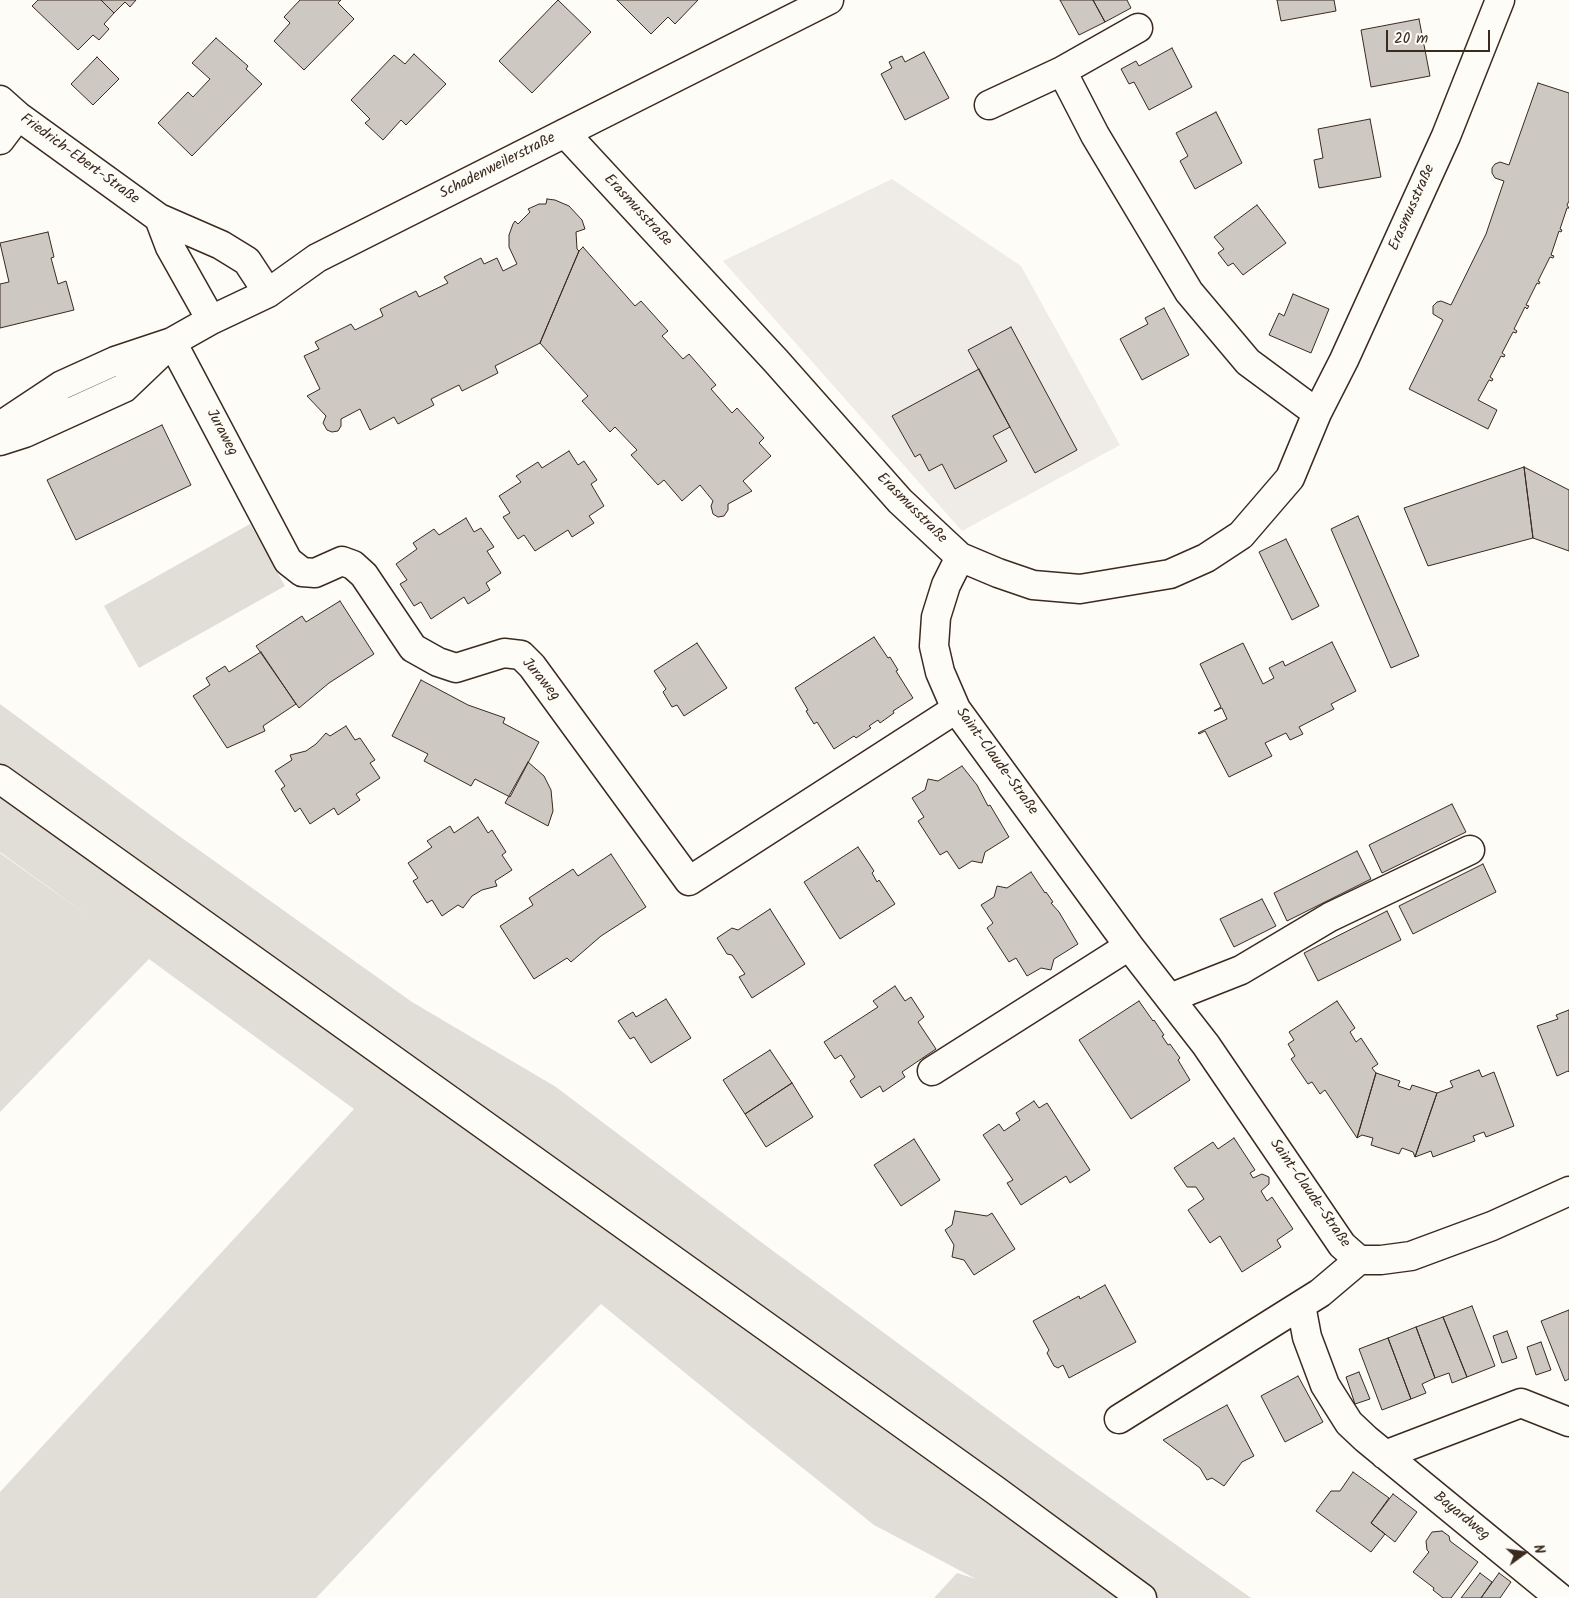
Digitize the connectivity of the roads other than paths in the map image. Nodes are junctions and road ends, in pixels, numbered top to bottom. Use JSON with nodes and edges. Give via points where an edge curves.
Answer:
{"nodes":[{"id":1,"x":828,"y":0,"type":"edge"},
{"id":2,"x":1500,"y":0,"type":"edge"},
{"id":3,"x":1138,"y":28,"type":"dead end"},
{"id":4,"x":1062,"y":71,"type":"junction"},
{"id":5,"x":989,"y":105,"type":"dead end"},
{"id":6,"x":9,"y":108,"type":"edge"},
{"id":7,"x":565,"y":133,"type":"junction"},
{"id":8,"x":0,"y":140,"type":"edge"},
{"id":9,"x":159,"y":218,"type":"junction"},
{"id":10,"x":268,"y":293,"type":"junction"},
{"id":11,"x":212,"y":320,"type":"junction"},
{"id":12,"x":172,"y":342,"type":"junction"},
{"id":13,"x":1317,"y":413,"type":"junction"},
{"id":14,"x":0,"y":426,"type":"edge"},
{"id":15,"x":0,"y":441,"type":"edge"},
{"id":16,"x":960,"y":557,"type":"junction"},
{"id":17,"x":956,"y":709,"type":"junction"},
{"id":18,"x":0,"y":779,"type":"edge"},
{"id":19,"x":1470,"y":850,"type":"dead end"},
{"id":20,"x":1129,"y":946,"type":"junction"},
{"id":21,"x":1170,"y":998,"type":"junction"},
{"id":22,"x":932,"y":1072,"type":"dead end"},
{"id":23,"x":1569,"y":1191,"type":"edge"},
{"id":24,"x":1358,"y":1260,"type":"junction"},
{"id":25,"x":1301,"y":1305,"type":"junction"},
{"id":26,"x":1119,"y":1419,"type":"dead end"},
{"id":27,"x":1569,"y":1422,"type":"edge"},
{"id":28,"x":1385,"y":1455,"type":"junction"},
{"id":29,"x":1142,"y":1598,"type":"edge"},
{"id":30,"x":1560,"y":1598,"type":"edge"}],
"edges":[{"from":1,"to":7,"type":"street","name":"Schadenweilerstraße"},
{"from":2,"to":13,"type":"street","name":"Erasmusstraße","via":[[1446,136]]},
{"from":3,"to":4,"type":"street"},
{"from":4,"to":5,"type":"street"},
{"from":4,"to":13,"type":"street","via":[[1095,135],[1189,292],[1248,362]]},
{"from":6,"to":8,"type":"street"},
{"from":6,"to":9,"type":"street","name":"Friedrich-Ebert-Straße"},
{"from":7,"to":10,"type":"street","name":"Schadenweilerstraße","via":[[317,258]]},
{"from":7,"to":16,"type":"street","name":"Erasmusstraße","via":[[776,361],[900,501]]},
{"from":9,"to":10,"type":"street","name":"Friedrich-Ebert-Straße","via":[[221,245],[247,261]]},
{"from":9,"to":11,"type":"street","via":[[170,247]]},
{"from":10,"to":11,"type":"street","name":"Schadenweilerstraße"},
{"from":11,"to":12,"type":"street","name":"Schadenweilerstraße"},
{"from":12,"to":14,"type":"street","name":"Schadenweilerstraße","via":[[115,361],[62,385]]},
{"from":12,"to":15,"type":"street","name":"Schadenweilerstraße","via":[[124,388]]},
{"from":12,"to":17,"type":"street","name":"Juraweg","via":[[288,561],[302,572],[315,573],[342,561],[353,565],[364,575],[413,648],[438,662],[456,668],[504,653],[520,655],[532,666],[689,881]]},
{"from":13,"to":16,"type":"street","name":"Erasmusstraße","via":[[1290,478],[1242,535],[1206,558],[1170,574],[1080,590],[1033,585]]},
{"from":16,"to":17,"type":"street","name":"Saint-Claude-Straße","via":[[946,585],[936,617],[934,646],[940,672]]},
{"from":17,"to":20,"type":"street","name":"Saint-Claude-Straße"},
{"from":18,"to":29,"type":"street"},
{"from":19,"to":21,"type":"street","via":[[1330,917],[1241,970]]},
{"from":20,"to":21,"type":"street","name":"Saint-Claude-Straße"},
{"from":20,"to":22,"type":"street"},
{"from":21,"to":24,"type":"street","name":"Saint-Claude-Straße","via":[[1206,1045],[1342,1245]]},
{"from":23,"to":24,"type":"street","name":"Saint-Claude-Straße","via":[[1492,1226],[1411,1256]]},
{"from":24,"to":25,"type":"street"},
{"from":25,"to":26,"type":"street"},
{"from":25,"to":28,"type":"street","name":"Bayardweg","via":[[1307,1337],[1325,1385],[1349,1423]]},
{"from":27,"to":28,"type":"street","via":[[1521,1403]]},
{"from":28,"to":30,"type":"street","name":"Bayardweg"}]}
